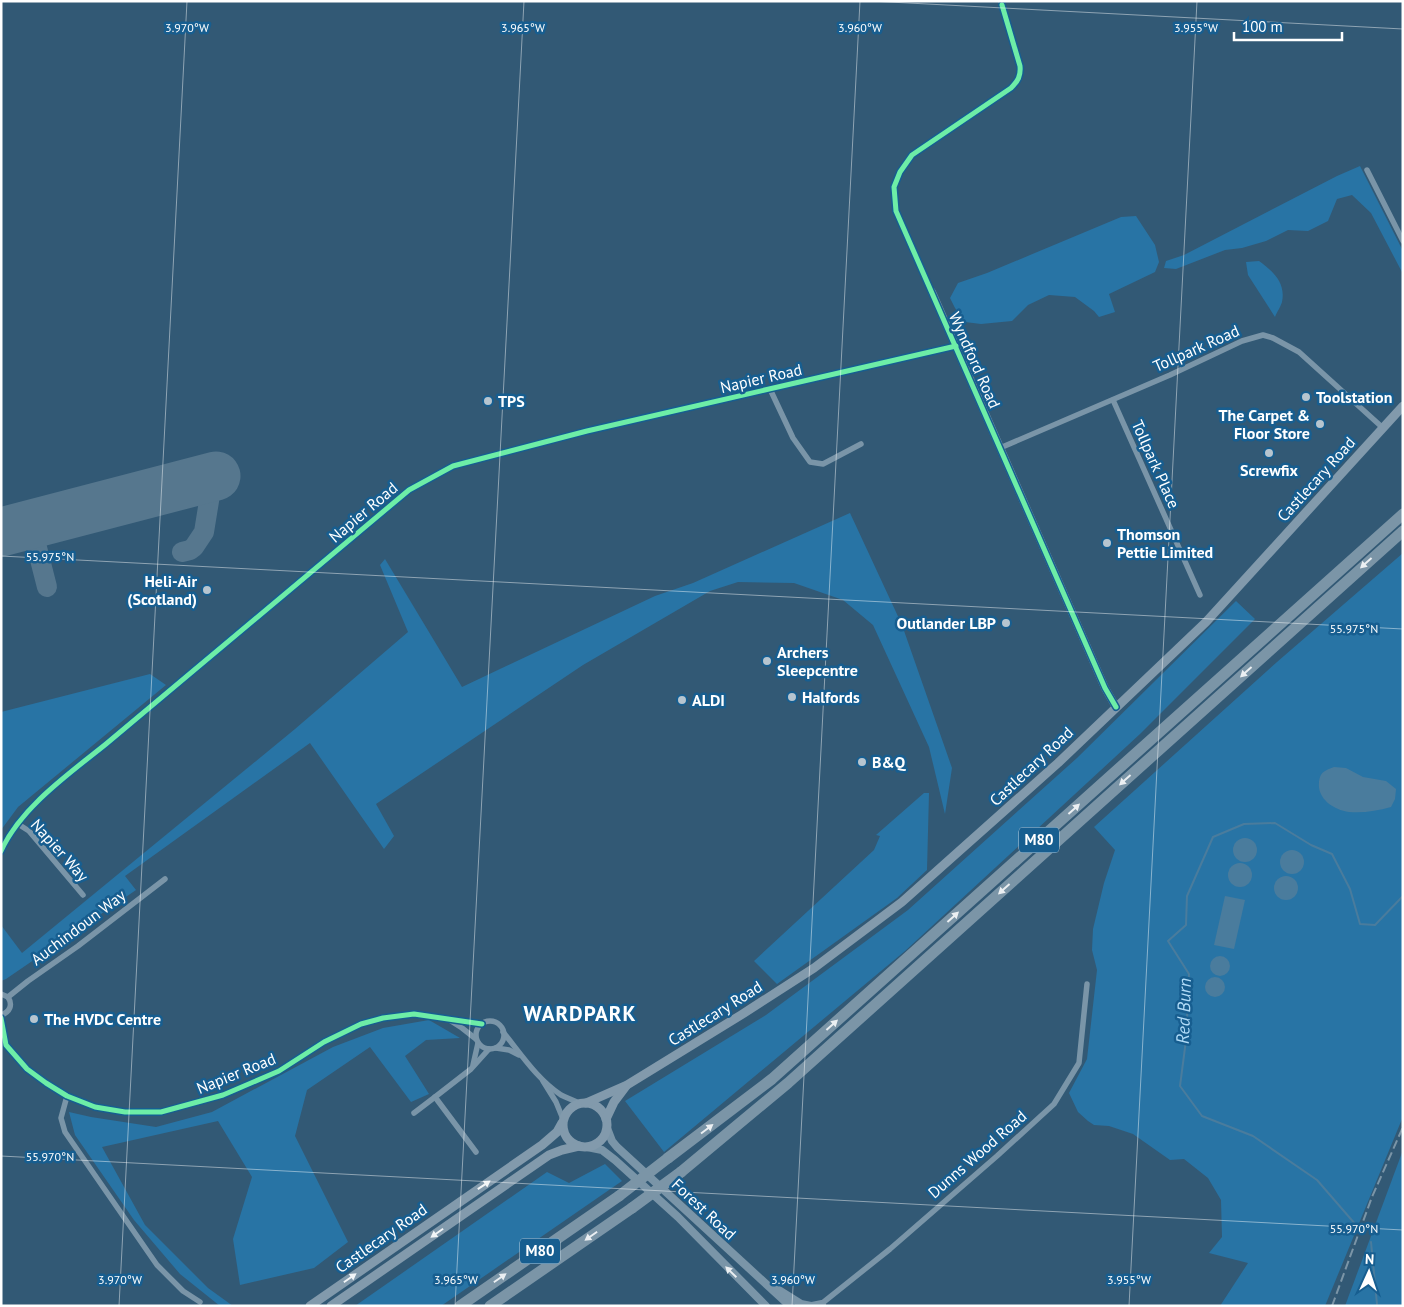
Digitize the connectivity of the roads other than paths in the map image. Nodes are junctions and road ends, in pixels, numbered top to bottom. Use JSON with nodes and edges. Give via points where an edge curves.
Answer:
{"nodes":[{"id":1,"x":1020,"y":66,"type":"dead end"},
{"id":2,"x":1366,"y":170,"type":"dead end"},
{"id":3,"x":1403,"y":241,"type":"edge"},
{"id":4,"x":932,"y":292,"type":"joint"},
{"id":5,"x":956,"y":346,"type":"junction"},
{"id":6,"x":770,"y":389,"type":"junction"},
{"id":7,"x":1113,"y":400,"type":"junction"},
{"id":8,"x":1403,"y":406,"type":"edge"},
{"id":9,"x":1383,"y":428,"type":"junction"},
{"id":10,"x":861,"y":444,"type":"dead end"},
{"id":11,"x":1000,"y":448,"type":"junction"},
{"id":12,"x":1403,"y":514,"type":"edge"},
{"id":13,"x":1403,"y":531,"type":"edge"},
{"id":14,"x":1200,"y":595,"type":"dead end"},
{"id":15,"x":1116,"y":707,"type":"junction"},
{"id":16,"x":18,"y":824,"type":"junction"},
{"id":17,"x":1,"y":851,"type":"edge"},
{"id":18,"x":165,"y":880,"type":"dead end"},
{"id":19,"x":82,"y":895,"type":"dead end"},
{"id":20,"x":1087,"y":984,"type":"dead end"},
{"id":21,"x":1,"y":994,"type":"edge"},
{"id":22,"x":8,"y":997,"type":"junction"},
{"id":23,"x":1,"y":1016,"type":"edge"},
{"id":24,"x":439,"y":1017,"type":"junction"},
{"id":25,"x":482,"y":1024,"type":"junction"},
{"id":26,"x":503,"y":1032,"type":"junction"},
{"id":27,"x":477,"y":1041,"type":"junction"},
{"id":28,"x":492,"y":1048,"type":"junction"},
{"id":29,"x":521,"y":1056,"type":"junction"},
{"id":30,"x":471,"y":1069,"type":"junction"},
{"id":31,"x":540,"y":1077,"type":"junction"},
{"id":32,"x":627,"y":1085,"type":"junction"},
{"id":33,"x":67,"y":1096,"type":"junction"},
{"id":34,"x":435,"y":1097,"type":"junction"},
{"id":35,"x":582,"y":1103,"type":"junction"},
{"id":36,"x":414,"y":1113,"type":"dead end"},
{"id":37,"x":563,"y":1121,"type":"junction"},
{"id":38,"x":607,"y":1124,"type":"junction"},
{"id":39,"x":583,"y":1147,"type":"junction"},
{"id":40,"x":476,"y":1152,"type":"dead end"},
{"id":41,"x":759,"y":1278,"type":"junction"},
{"id":42,"x":747,"y":1287,"type":"junction"},
{"id":43,"x":200,"y":1302,"type":"dead end"},
{"id":44,"x":823,"y":1304,"type":"edge"},
{"id":45,"x":788,"y":1305,"type":"edge"},
{"id":46,"x":310,"y":1306,"type":"edge"},
{"id":47,"x":331,"y":1306,"type":"edge"},
{"id":48,"x":460,"y":1306,"type":"edge"},
{"id":49,"x":490,"y":1306,"type":"edge"},
{"id":50,"x":760,"y":1306,"type":"edge"},
{"id":51,"x":766,"y":1306,"type":"edge"},
{"id":52,"x":812,"y":1306,"type":"edge"}],
"edges":[{"from":1,"to":4,"type":"street","name":"Wyndford Road","via":[[1018,80],[1010,88],[912,155],[894,187],[896,211]]},
{"from":2,"to":3,"type":"street"},
{"from":4,"to":5,"type":"street","name":"Wyndford Road"},
{"from":5,"to":6,"type":"street","name":"Napier Road"},
{"from":5,"to":11,"type":"street","name":"Wyndford Road"},
{"from":6,"to":10,"type":"street","via":[[793,438],[810,462],[824,464]]},
{"from":6,"to":16,"type":"street","name":"Napier Road","via":[[453,466],[409,490],[61,780]]},
{"from":7,"to":9,"type":"street","name":"Tollpark Road","via":[[1242,341],[1263,335],[1299,352]]},
{"from":7,"to":11,"type":"street","name":"Tollpark Road"},
{"from":7,"to":14,"type":"street","name":"Tollpark Place"},
{"from":8,"to":9,"type":"main road","name":"Castlecary Road"},
{"from":9,"to":15,"type":"main road","name":"Castlecary Road","via":[[1206,622]]},
{"from":11,"to":15,"type":"street","name":"Wyndford Road"},
{"from":48,"to":12,"type":"highway","number":"M80","one_way":true,"bridge":true,"via":[[619,1196],[772,1079]]},
{"from":13,"to":49,"type":"highway","number":"M80","one_way":true,"bridge":true,"via":[[796,1076],[681,1172]]},
{"from":15,"to":32,"type":"main road","name":"Castlecary Road","via":[[943,866],[868,929],[814,968]]},
{"from":16,"to":17,"type":"street","name":"Napier Road"},
{"from":16,"to":19,"type":"street","name":"Napier Way","via":[[29,831]]},
{"from":18,"to":22,"type":"street","name":"Auchindoun Way"},
{"from":20,"to":44,"type":"street","name":"Dunns Wood Road","via":[[1079,1063],[1054,1104]]},
{"from":21,"to":22,"type":"street"},
{"from":22,"to":23,"type":"street","name":"Napier Road","via":[[10,1007]]},
{"from":23,"to":33,"type":"street","name":"Napier Road","via":[[6,1046],[27,1069]]},
{"from":24,"to":25,"type":"street","name":"Napier Road"},
{"from":24,"to":27,"type":"street","name":"Napier Road","via":[[455,1023]]},
{"from":24,"to":33,"type":"street","name":"Napier Road","via":[[414,1014],[361,1024],[324,1042],[279,1071],[223,1095],[161,1112],[125,1112],[95,1107]]},
{"from":25,"to":26,"type":"street","via":[[495,1022]]},
{"from":25,"to":27,"type":"street","via":[[476,1032]]},
{"from":26,"to":28,"type":"street","via":[[502,1041]]},
{"from":26,"to":29,"type":"street"},
{"from":27,"to":28,"type":"street","via":[[484,1048]]},
{"from":27,"to":30,"type":"street","via":[[476,1059]]},
{"from":28,"to":29,"type":"street","via":[[509,1050]]},
{"from":28,"to":30,"type":"street"},
{"from":29,"to":31,"type":"street"},
{"from":30,"to":34,"type":"street"},
{"from":31,"to":35,"type":"street","via":[[560,1094]]},
{"from":31,"to":37,"type":"street","via":[[556,1102]]},
{"from":32,"to":35,"type":"main road","name":"Castlecary Road"},
{"from":32,"to":38,"type":"main road","name":"Castlecary Road","via":[[614,1102]]},
{"from":33,"to":43,"type":"street","via":[[61,1118],[64,1132],[157,1265],[183,1291]]},
{"from":34,"to":36,"type":"street"},
{"from":34,"to":40,"type":"street"},
{"from":35,"to":37,"type":"main road","via":[[570,1108]]},
{"from":35,"to":38,"type":"main road","via":[[597,1106]]},
{"from":37,"to":39,"type":"main road","via":[[567,1139]]},
{"from":46,"to":37,"type":"main road","name":"Castlecary Road","one_way":true,"via":[[542,1145],[557,1132]]},
{"from":38,"to":39,"type":"main road","via":[[601,1140]]},
{"from":38,"to":41,"type":"street","name":"Forest Road","via":[[617,1147]]},
{"from":42,"to":39,"type":"street","name":"Forest Road","one_way":true,"via":[[615,1160],[602,1150]]},
{"from":39,"to":47,"type":"main road","name":"Castlecary Road","one_way":true,"via":[[549,1156]]},
{"from":41,"to":45,"type":"street","name":"Forest Road"},
{"from":41,"to":52,"type":"street","via":[[801,1304]]},
{"from":42,"to":50,"type":"street"},
{"from":42,"to":51,"type":"street","name":"Forest Road"},
{"from":44,"to":52,"type":"street"}]}
